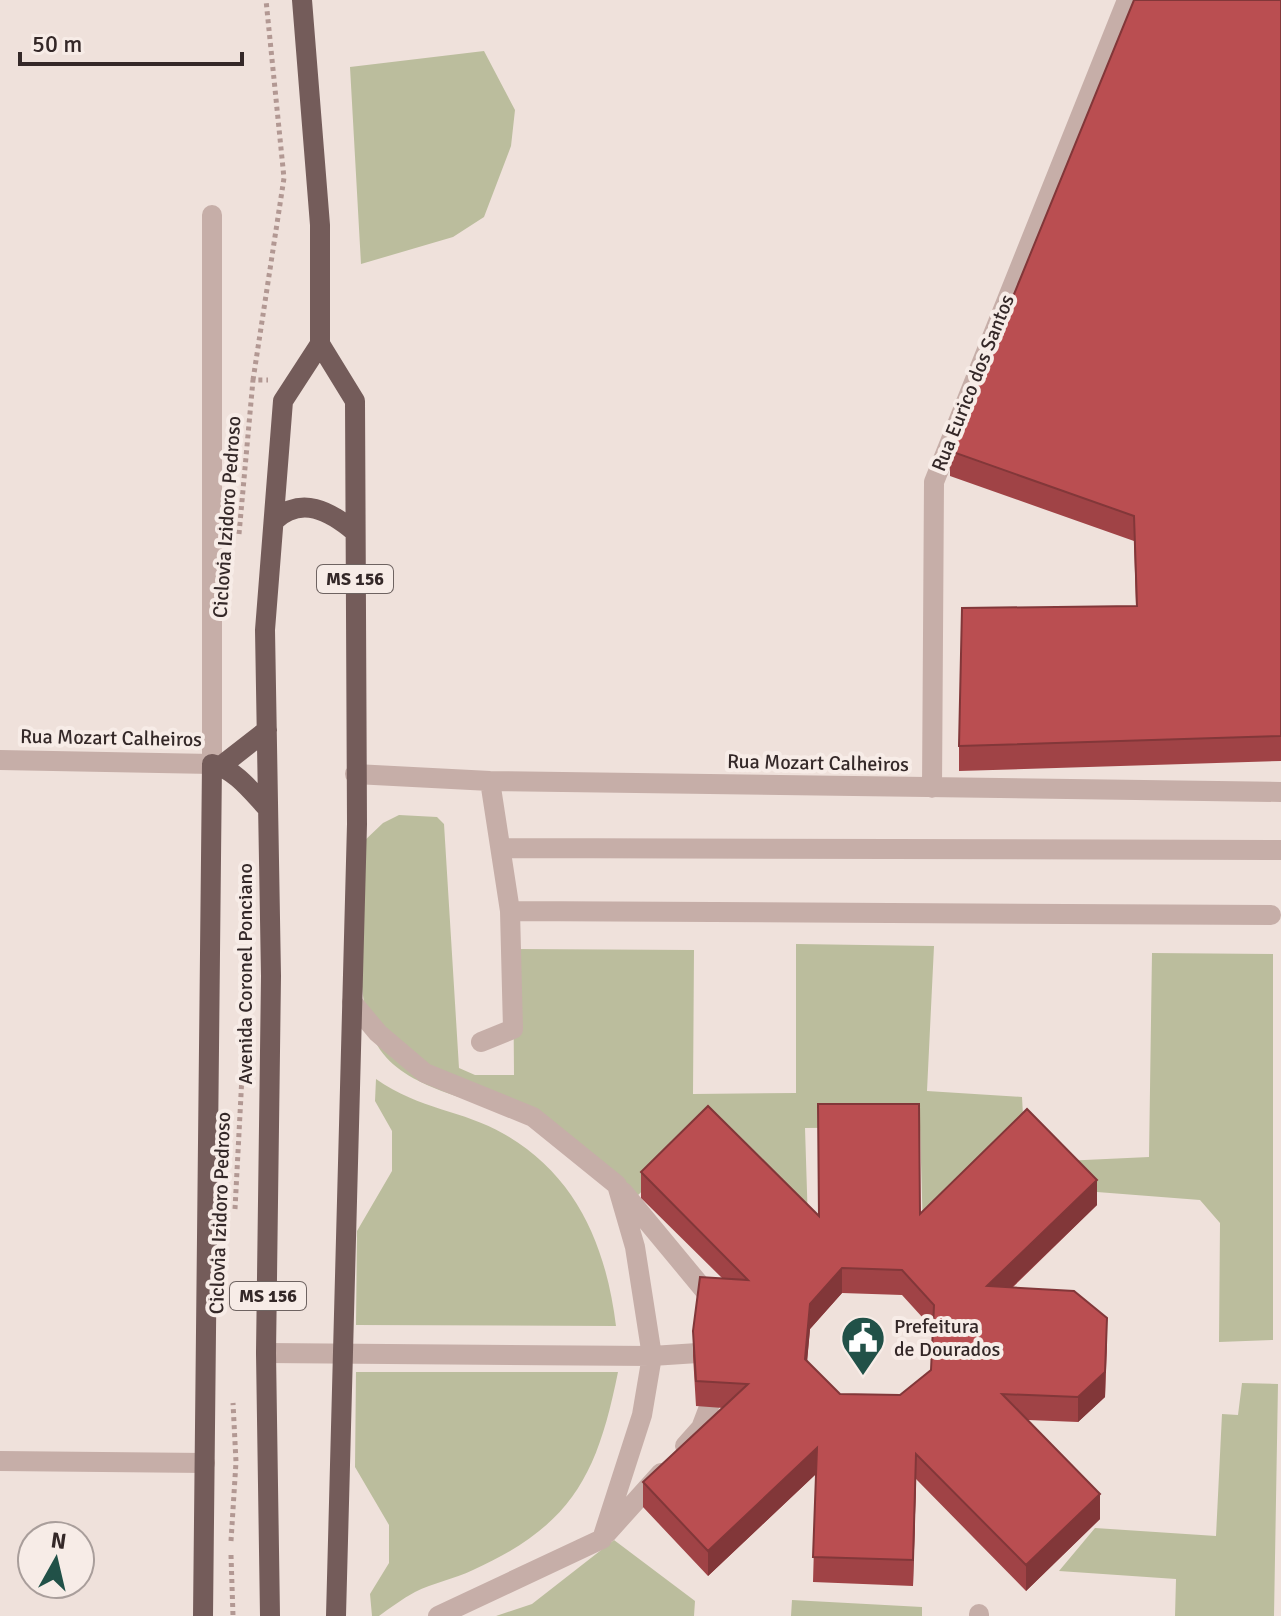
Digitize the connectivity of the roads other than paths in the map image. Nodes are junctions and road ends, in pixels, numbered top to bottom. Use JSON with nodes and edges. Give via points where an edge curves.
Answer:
{"nodes":[{"id":1,"x":302,"y":0,"type":"edge"},
{"id":2,"x":1127,"y":0,"type":"edge"},
{"id":3,"x":212,"y":215,"type":"dead end"},
{"id":4,"x":320,"y":344,"type":"junction"},
{"id":5,"x":274,"y":521,"type":"junction"},
{"id":6,"x":355,"y":532,"type":"junction"},
{"id":7,"x":267,"y":730,"type":"junction"},
{"id":8,"x":0,"y":760,"type":"edge"},
{"id":9,"x":216,"y":765,"type":"junction"},
{"id":10,"x":355,"y":774,"type":"junction"},
{"id":11,"x":490,"y":781,"type":"junction"},
{"id":12,"x":932,"y":788,"type":"junction"},
{"id":13,"x":1281,"y":792,"type":"edge"},
{"id":14,"x":268,"y":809,"type":"junction"},
{"id":15,"x":502,"y":848,"type":"junction"},
{"id":16,"x":1281,"y":850,"type":"edge"},
{"id":17,"x":510,"y":911,"type":"junction"},
{"id":18,"x":1271,"y":915,"type":"dead end"},
{"id":19,"x":352,"y":1002,"type":"junction"},
{"id":20,"x":481,"y":1042,"type":"dead end"},
{"id":21,"x":617,"y":1185,"type":"junction"},
{"id":22,"x":715,"y":1303,"type":"edge"},
{"id":23,"x":713,"y":1352,"type":"edge"},
{"id":24,"x":266,"y":1353,"type":"junction"},
{"id":25,"x":343,"y":1353,"type":"junction"},
{"id":26,"x":652,"y":1356,"type":"junction"},
{"id":27,"x":709,"y":1407,"type":"edge"},
{"id":28,"x":0,"y":1461,"type":"edge"},
{"id":29,"x":205,"y":1463,"type":"junction"},
{"id":30,"x":602,"y":1539,"type":"junction"},
{"id":31,"x":203,"y":1616,"type":"edge"},
{"id":32,"x":270,"y":1616,"type":"edge"},
{"id":33,"x":336,"y":1616,"type":"edge"},
{"id":34,"x":438,"y":1616,"type":"edge"}],
"edges":[{"from":1,"to":4,"type":"main road","via":[[320,225]]},
{"from":2,"to":12,"type":"street","name":"Rua Eurico dos Santos","via":[[934,482]]},
{"from":3,"to":9,"type":"street"},
{"from":4,"to":5,"type":"main road","name":"Avenida Coronel Ponciano","number":"MS 156","via":[[283,401]]},
{"from":4,"to":6,"type":"main road","number":"MS 156","via":[[355,401]]},
{"from":5,"to":6,"type":"main road","via":[[286,509],[311,507],[331,512]]},
{"from":5,"to":7,"type":"main road","name":"Avenida Coronel Ponciano","number":"MS 156","via":[[265,630]]},
{"from":6,"to":10,"type":"main road","number":"MS 156"},
{"from":7,"to":9,"type":"main road","name":"Rua Mozart Calheiros"},
{"from":7,"to":14,"type":"main road","name":"Avenida Coronel Ponciano","number":"MS 156"},
{"from":8,"to":9,"type":"street","name":"Rua Mozart Calheiros"},
{"from":9,"to":14,"type":"main road","name":"Rua Mozart Calheiros","via":[[242,781]]},
{"from":9,"to":29,"type":"main road"},
{"from":10,"to":11,"type":"street","name":"Rua Mozart Calheiros"},
{"from":10,"to":19,"type":"main road","number":"MS 156"},
{"from":11,"to":12,"type":"street","name":"Rua Mozart Calheiros"},
{"from":11,"to":15,"type":"street"},
{"from":12,"to":13,"type":"street","name":"Rua Mozart Calheiros"},
{"from":14,"to":24,"type":"main road","name":"Avenida Coronel Ponciano","number":"MS 156"},
{"from":15,"to":16,"type":"street"},
{"from":15,"to":17,"type":"street"},
{"from":17,"to":18,"type":"street"},
{"from":17,"to":20,"type":"street","via":[[513,1029]]},
{"from":19,"to":21,"type":"street","via":[[378,1033],[425,1073],[533,1117]]},
{"from":19,"to":25,"type":"main road"},
{"from":21,"to":22,"type":"street"},
{"from":21,"to":26,"type":"street","via":[[635,1247]]},
{"from":23,"to":26,"type":"street"},
{"from":24,"to":25,"type":"street"},
{"from":24,"to":32,"type":"main road","name":"Avenida Coronel Ponciano","number":"MS 156"},
{"from":25,"to":26,"type":"street"},
{"from":25,"to":33,"type":"main road"},
{"from":26,"to":30,"type":"street","via":[[642,1415]]},
{"from":27,"to":30,"type":"street","via":[[701,1428]]},
{"from":28,"to":29,"type":"street"},
{"from":29,"to":31,"type":"main road"},
{"from":30,"to":34,"type":"street"}]}
